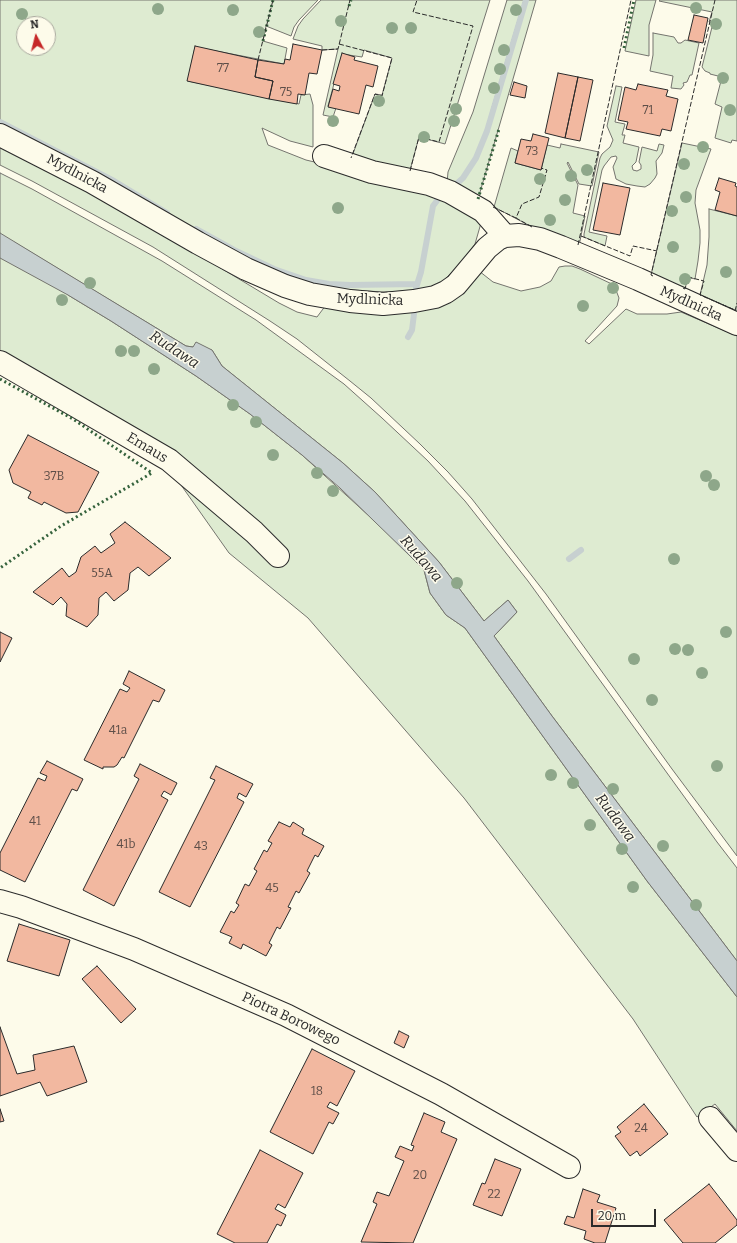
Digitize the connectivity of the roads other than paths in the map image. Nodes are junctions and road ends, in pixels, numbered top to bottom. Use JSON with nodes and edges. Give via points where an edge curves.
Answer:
{"nodes":[{"id":1,"x":0,"y":135,"type":"edge"},
{"id":2,"x":324,"y":156,"type":"dead end"},
{"id":3,"x":505,"y":236,"type":"junction"},
{"id":4,"x":737,"y":324,"type":"edge"},
{"id":5,"x":0,"y":362,"type":"edge"},
{"id":6,"x":278,"y":556,"type":"dead end"},
{"id":7,"x":0,"y":901,"type":"edge"},
{"id":8,"x":710,"y":1118,"type":"dead end"},
{"id":9,"x":737,"y":1150,"type":"edge"},
{"id":10,"x":569,"y":1167,"type":"dead end"}],
"edges":[{"from":1,"to":3,"type":"street","name":"Mydlnicka","via":[[92,182],[246,269],[285,286],[324,298],[383,304],[435,297],[456,285],[487,248]]},
{"from":2,"to":3,"type":"street","via":[[372,172],[429,184],[450,192],[483,211]]},
{"from":3,"to":4,"type":"street","name":"Mydlnicka","via":[[529,236],[554,244]]},
{"from":5,"to":6,"type":"street","name":"Emaus","via":[[169,460],[254,532]]},
{"from":7,"to":10,"type":"street","name":"Piotra Borowego","via":[[21,906],[134,949],[286,1014],[441,1094]]},
{"from":8,"to":9,"type":"street"}]}
